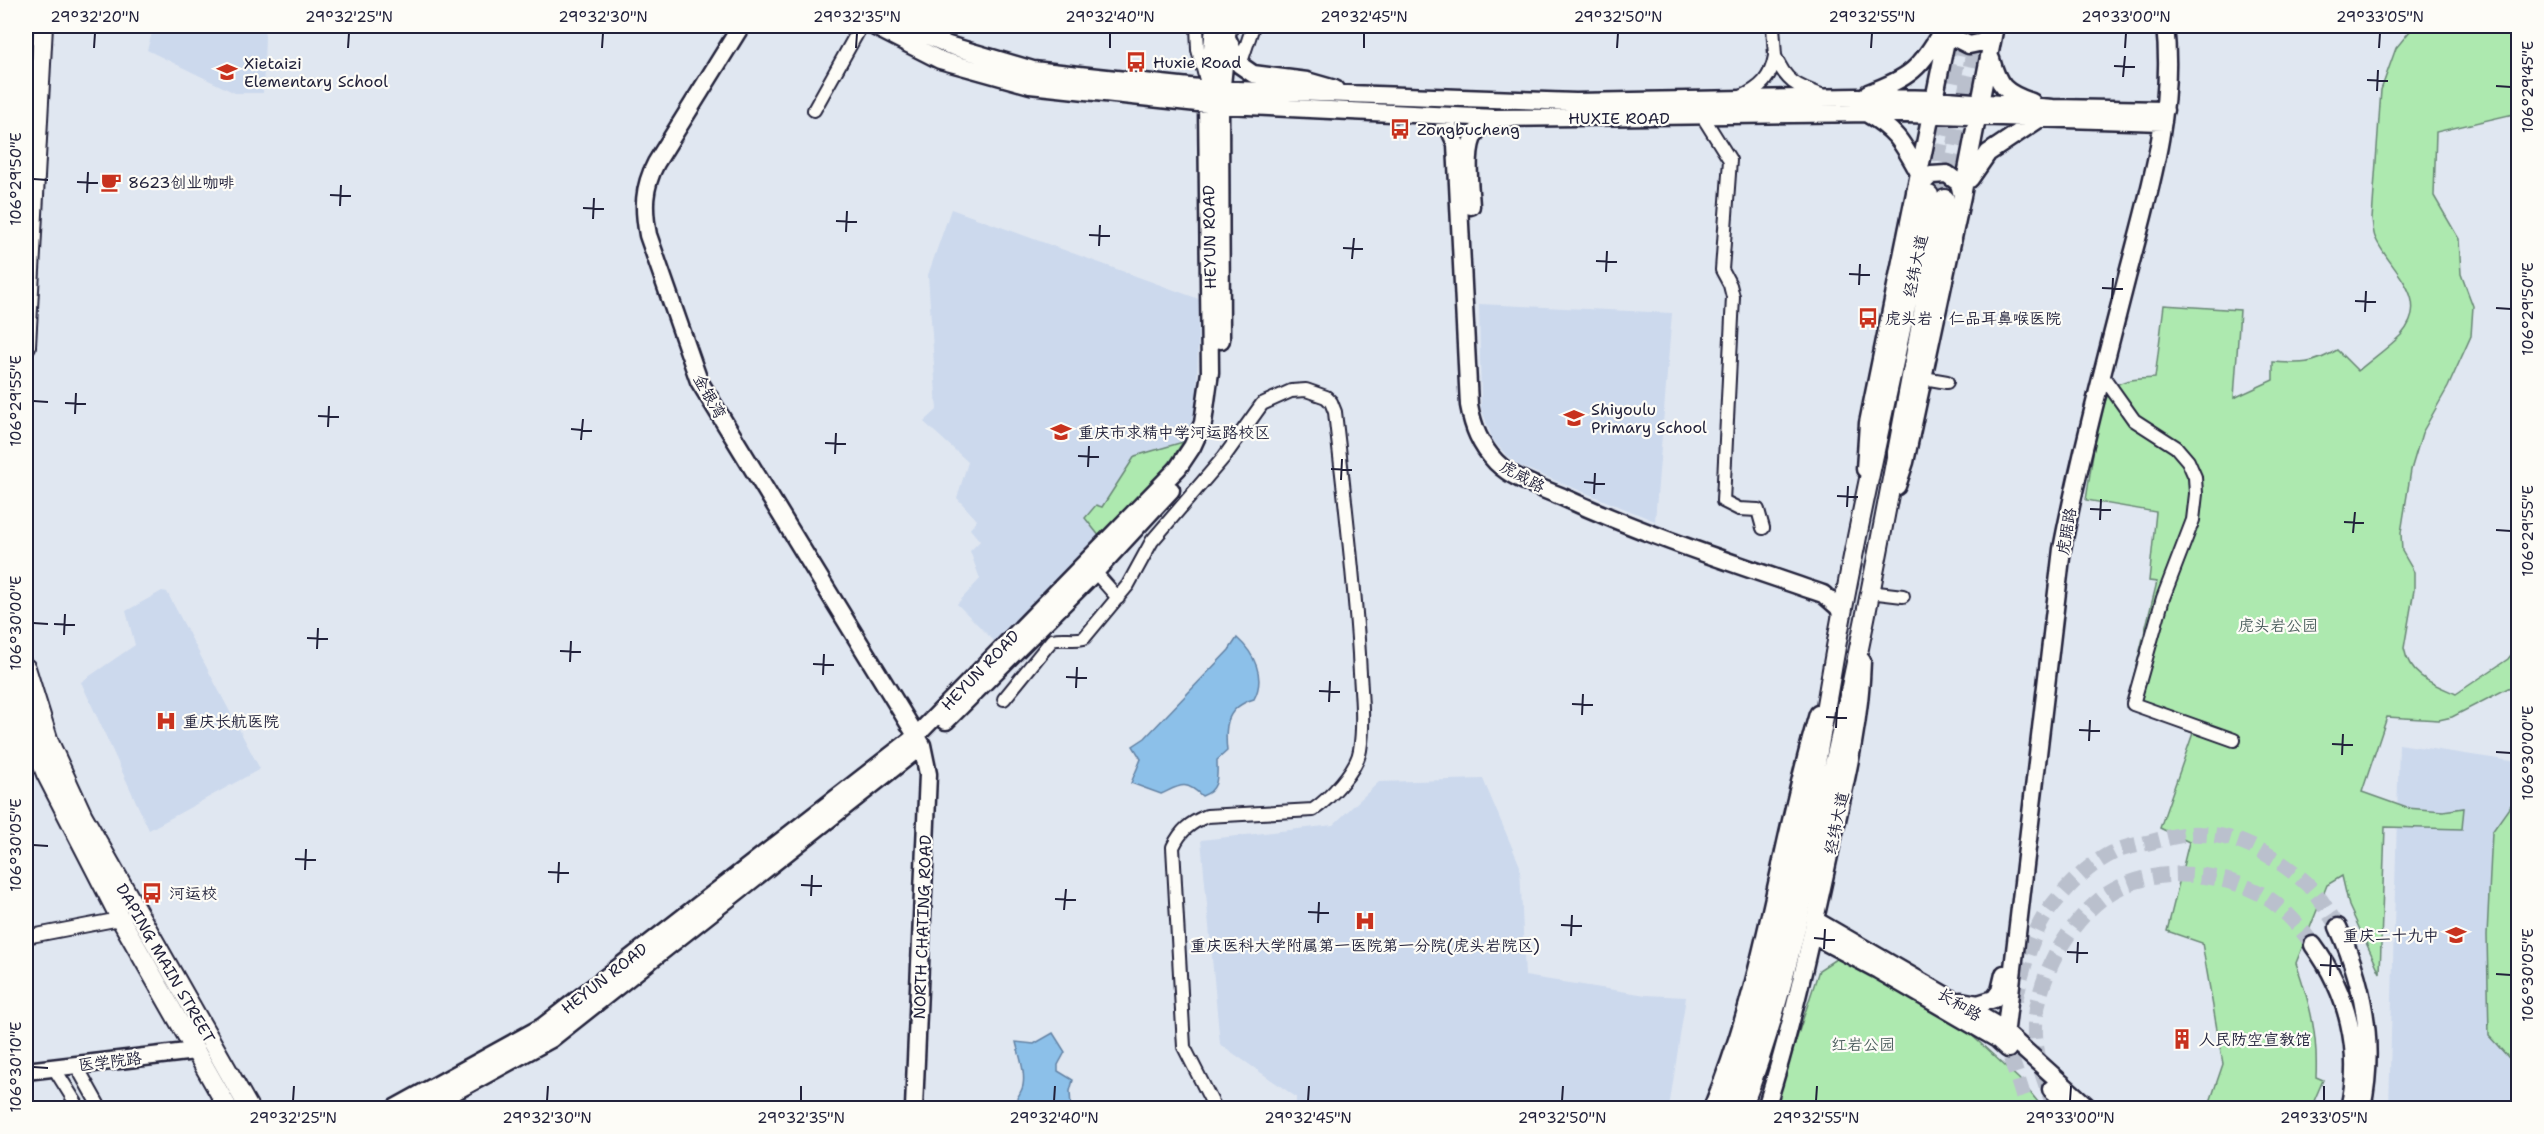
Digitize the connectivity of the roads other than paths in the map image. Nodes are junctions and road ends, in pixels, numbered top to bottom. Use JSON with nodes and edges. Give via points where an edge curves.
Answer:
{"nodes":[{"id":1,"x":43,"y":26,"type":"edge"},
{"id":2,"x":741,"y":26,"type":"edge"},
{"id":3,"x":861,"y":26,"type":"edge"},
{"id":4,"x":873,"y":26,"type":"edge"},
{"id":5,"x":906,"y":26,"type":"edge"},
{"id":6,"x":1197,"y":26,"type":"edge"},
{"id":7,"x":1214,"y":26,"type":"edge"},
{"id":8,"x":1253,"y":26,"type":"edge"},
{"id":9,"x":1773,"y":26,"type":"edge"},
{"id":10,"x":1949,"y":26,"type":"edge"},
{"id":11,"x":2163,"y":26,"type":"edge"},
{"id":12,"x":1994,"y":27,"type":"edge"},
{"id":13,"x":1228,"y":31,"type":"edge"},
{"id":14,"x":1775,"y":56,"type":"junction"},
{"id":15,"x":1990,"y":56,"type":"junction"},
{"id":16,"x":1240,"y":65,"type":"junction"},
{"id":17,"x":1355,"y":95,"type":"junction"},
{"id":18,"x":1214,"y":97,"type":"junction"},
{"id":19,"x":1857,"y":97,"type":"junction"},
{"id":20,"x":1831,"y":99,"type":"junction"},
{"id":21,"x":1733,"y":101,"type":"junction"},
{"id":22,"x":1932,"y":106,"type":"junction"},
{"id":23,"x":2053,"y":108,"type":"junction"},
{"id":24,"x":814,"y":110,"type":"dead end"},
{"id":25,"x":1980,"y":110,"type":"junction"},
{"id":26,"x":1865,"y":113,"type":"junction"},
{"id":27,"x":2158,"y":116,"type":"junction"},
{"id":28,"x":1440,"y":117,"type":"junction"},
{"id":29,"x":1703,"y":117,"type":"junction"},
{"id":30,"x":1495,"y":118,"type":"junction"},
{"id":31,"x":2039,"y":119,"type":"junction"},
{"id":32,"x":1918,"y":171,"type":"junction"},
{"id":33,"x":1938,"y":195,"type":"junction"},
{"id":34,"x":26,"y":346,"type":"edge"},
{"id":35,"x":2102,"y":375,"type":"junction"},
{"id":36,"x":1924,"y":378,"type":"junction"},
{"id":37,"x":1947,"y":382,"type":"dead end"},
{"id":38,"x":1763,"y":528,"type":"dead end"},
{"id":39,"x":1880,"y":532,"type":"junction"},
{"id":40,"x":1095,"y":572,"type":"junction"},
{"id":41,"x":1850,"y":577,"type":"junction"},
{"id":42,"x":1869,"y":592,"type":"junction"},
{"id":43,"x":1903,"y":596,"type":"dead end"},
{"id":44,"x":1118,"y":598,"type":"junction"},
{"id":45,"x":1842,"y":615,"type":"junction"},
{"id":46,"x":1863,"y":624,"type":"junction"},
{"id":47,"x":1833,"y":664,"type":"junction"},
{"id":48,"x":26,"y":671,"type":"edge"},
{"id":49,"x":1004,"y":699,"type":"dead end"},
{"id":50,"x":26,"y":722,"type":"edge"},
{"id":51,"x":919,"y":740,"type":"junction"},
{"id":52,"x":2234,"y":740,"type":"dead end"},
{"id":53,"x":77,"y":820,"type":"junction"},
{"id":54,"x":129,"y":917,"type":"junction"},
{"id":55,"x":1814,"y":927,"type":"junction"},
{"id":56,"x":2338,"y":927,"type":"tunnel mouth"},
{"id":57,"x":26,"y":937,"type":"edge"},
{"id":58,"x":2313,"y":945,"type":"tunnel mouth"},
{"id":59,"x":2004,"y":974,"type":"junction"},
{"id":60,"x":1945,"y":994,"type":"junction"},
{"id":61,"x":2001,"y":1036,"type":"junction"},
{"id":62,"x":195,"y":1051,"type":"junction"},
{"id":63,"x":76,"y":1065,"type":"junction"},
{"id":64,"x":54,"y":1068,"type":"junction"},
{"id":65,"x":26,"y":1071,"type":"edge"},
{"id":66,"x":79,"y":1108,"type":"edge"},
{"id":67,"x":100,"y":1108,"type":"edge"},
{"id":68,"x":228,"y":1108,"type":"edge"},
{"id":69,"x":249,"y":1108,"type":"edge"},
{"id":70,"x":395,"y":1108,"type":"edge"},
{"id":71,"x":424,"y":1108,"type":"edge"},
{"id":72,"x":914,"y":1108,"type":"edge"},
{"id":73,"x":1215,"y":1108,"type":"edge"},
{"id":74,"x":1712,"y":1108,"type":"edge"},
{"id":75,"x":1727,"y":1108,"type":"edge"},
{"id":76,"x":1742,"y":1108,"type":"edge"},
{"id":77,"x":1766,"y":1108,"type":"edge"},
{"id":78,"x":2072,"y":1108,"type":"edge"},
{"id":79,"x":2089,"y":1108,"type":"edge"},
{"id":80,"x":2349,"y":1108,"type":"edge"},
{"id":81,"x":2362,"y":1108,"type":"edge"}],
"edges":[{"from":1,"to":34,"type":"main road"},
{"from":2,"to":51,"type":"main road","name":"金银湾","via":[[647,181],[644,214],[648,235],[699,381]]},
{"from":3,"to":24,"type":"street"},
{"from":4,"to":18,"type":"main road","name":"HUXIE ROAD","via":[[940,60],[1030,85]]},
{"from":5,"to":18,"type":"main road","name":"HUXIE ROAD","via":[[948,45],[1033,70]]},
{"from":6,"to":18,"type":"street","via":[[1198,50]]},
{"from":7,"to":18,"type":"main road","name":"HEYUN ROAD"},
{"from":8,"to":16,"type":"street"},
{"from":9,"to":14,"type":"street"},
{"from":10,"to":12,"type":"main road","via":[[1957,39],[1970,45],[1983,42]]},
{"from":10,"to":19,"type":"main road","via":[[1929,54],[1902,80]]},
{"from":10,"to":22,"type":"main road"},
{"from":11,"to":27,"type":"main road","name":"虎踞路"},
{"from":12,"to":15,"type":"main road"},
{"from":13,"to":16,"type":"main road"},
{"from":13,"to":18,"type":"main road","name":"HEYUN ROAD"},
{"from":14,"to":20,"type":"street","via":[[1796,86]]},
{"from":14,"to":21,"type":"street","via":[[1765,83]]},
{"from":15,"to":23,"type":"main road","via":[[2003,88],[2019,98]]},
{"from":15,"to":25,"type":"main road"},
{"from":16,"to":17,"type":"main road","via":[[1253,74],[1307,81]]},
{"from":17,"to":18,"type":"main road","name":"HUXIE ROAD"},
{"from":17,"to":21,"type":"main road","name":"HUXIE ROAD","via":[[1576,102]]},
{"from":18,"to":28,"type":"main road","name":"HUXIE ROAD"},
{"from":18,"to":40,"type":"main road","name":"HEYUN ROAD","via":[[1222,373],[1213,425],[1187,473]]},
{"from":18,"to":51,"type":"main road","name":"HEYUN ROAD","via":[[1210,372],[1203,423],[1192,447],[1178,468]]},
{"from":19,"to":20,"type":"main road","name":"HUXIE ROAD"},
{"from":19,"to":22,"type":"main road","name":"HUXIE ROAD"},
{"from":20,"to":21,"type":"main road","name":"HUXIE ROAD"},
{"from":22,"to":25,"type":"main road","name":"HUXIE ROAD"},
{"from":22,"to":26,"type":"main road","name":"HUXIE ROAD"},
{"from":22,"to":32,"type":"main road"},
{"from":23,"to":25,"type":"main road","name":"HUXIE ROAD"},
{"from":23,"to":27,"type":"main road","name":"HUXIE ROAD"},
{"from":25,"to":31,"type":"main road","name":"HUXIE ROAD"},
{"from":25,"to":33,"type":"main road"},
{"from":26,"to":29,"type":"main road","name":"HUXIE ROAD"},
{"from":26,"to":32,"type":"main road","via":[[1887,125],[1903,143]]},
{"from":27,"to":31,"type":"main road","name":"HUXIE ROAD"},
{"from":27,"to":35,"type":"main road","name":"虎踞路","via":[[2147,200]]},
{"from":27,"to":59,"type":"main road","name":"虎踞路","via":[[2056,527]]},
{"from":28,"to":30,"type":"main road","name":"HUXIE ROAD"},
{"from":28,"to":45,"type":"main road","name":"虎威路","via":[[1456,144],[1469,405],[1474,430],[1486,449],[1497,462],[1524,480],[1622,525],[1823,594],[1838,606]]},
{"from":29,"to":30,"type":"main road","name":"HUXIE ROAD"},
{"from":29,"to":38,"type":"street","via":[[1730,160],[1722,270],[1733,297],[1723,501],[1739,509],[1758,510]]},
{"from":30,"to":41,"type":"main road","name":"虎威路","via":[[1474,136],[1469,167],[1479,421],[1492,446],[1513,466],[1618,514],[1824,586]]},
{"from":31,"to":33,"type":"main road","via":[[1988,153],[1972,174]]},
{"from":32,"to":33,"type":"main road"},
{"from":33,"to":36,"type":"main road"},
{"from":33,"to":39,"type":"main road","name":"经纬大道"},
{"from":33,"to":41,"type":"main road","name":"经纬大道"},
{"from":35,"to":52,"type":"street","via":[[2134,420],[2176,447],[2195,477],[2193,520],[2163,598],[2133,704]]},
{"from":35,"to":61,"type":"main road","name":"虎踞路","via":[[2062,549]]},
{"from":36,"to":37,"type":"street"},
{"from":36,"to":39,"type":"main road","via":[[1905,462]]},
{"from":39,"to":42,"type":"main road","name":"经纬大道"},
{"from":40,"to":44,"type":"street"},
{"from":40,"to":51,"type":"main road","name":"HEYUN ROAD"},
{"from":41,"to":45,"type":"main road","name":"经纬大道"},
{"from":42,"to":43,"type":"street"},
{"from":42,"to":46,"type":"main road","name":"经纬大道"},
{"from":44,"to":49,"type":"street","via":[[1084,638],[1052,640]]},
{"from":44,"to":73,"type":"street","via":[[1152,541],[1224,457],[1262,404],[1291,391],[1306,390],[1331,402],[1355,580],[1360,752],[1355,765],[1326,801],[1313,810],[1207,816],[1191,822],[1173,847],[1184,1047]]},
{"from":45,"to":47,"type":"main road","name":"经纬大道"},
{"from":46,"to":55,"type":"main road","name":"经纬大道","via":[[1854,743]]},
{"from":46,"to":76,"type":"main road","via":[[1845,724],[1784,978]]},
{"from":47,"to":74,"type":"main road","via":[[1802,769],[1755,984]]},
{"from":47,"to":75,"type":"main road","name":"经纬大道","via":[[1816,770],[1774,963],[1757,1027]]},
{"from":48,"to":53,"type":"main road"},
{"from":50,"to":53,"type":"main road","via":[[34,746]]},
{"from":51,"to":70,"type":"main road","name":"HEYUN ROAD","via":[[542,1027]]},
{"from":51,"to":71,"type":"main road","name":"HEYUN ROAD","via":[[551,1040]]},
{"from":51,"to":72,"type":"main road","name":"NORTH CHATING ROAD","via":[[928,774]]},
{"from":53,"to":54,"type":"main road","name":"DAPING MAIN STREET"},
{"from":54,"to":57,"type":"street"},
{"from":54,"to":62,"type":"main road","name":"DAPING MAIN STREET"},
{"from":54,"to":69,"type":"main road","name":"DAPING MAIN STREET"},
{"from":55,"to":60,"type":"main road","name":"长和路"},
{"from":55,"to":61,"type":"main road","name":"长和路","via":[[1878,970]]},
{"from":55,"to":77,"type":"main road","name":"经纬大道"},
{"from":56,"to":81,"type":"main road","via":[[2363,999],[2366,1085]]},
{"from":58,"to":80,"type":"main road","via":[[2337,983],[2346,1010],[2355,1061]]},
{"from":59,"to":60,"type":"main road","via":[[1997,996],[1989,1002],[1967,1002]]},
{"from":59,"to":61,"type":"main road","name":"虎踞路"},
{"from":60,"to":61,"type":"main road","name":"长和路"},
{"from":61,"to":78,"type":"main road","name":"长和路"},
{"from":61,"to":79,"type":"main road","name":"长和路"},
{"from":62,"to":63,"type":"main road","name":"医学院路"},
{"from":62,"to":68,"type":"main road","name":"DAPING MAIN STREET"},
{"from":63,"to":64,"type":"main road","name":"医学院路"},
{"from":63,"to":67,"type":"street"},
{"from":64,"to":65,"type":"main road","name":"医学院路"},
{"from":64,"to":66,"type":"street"}]}
